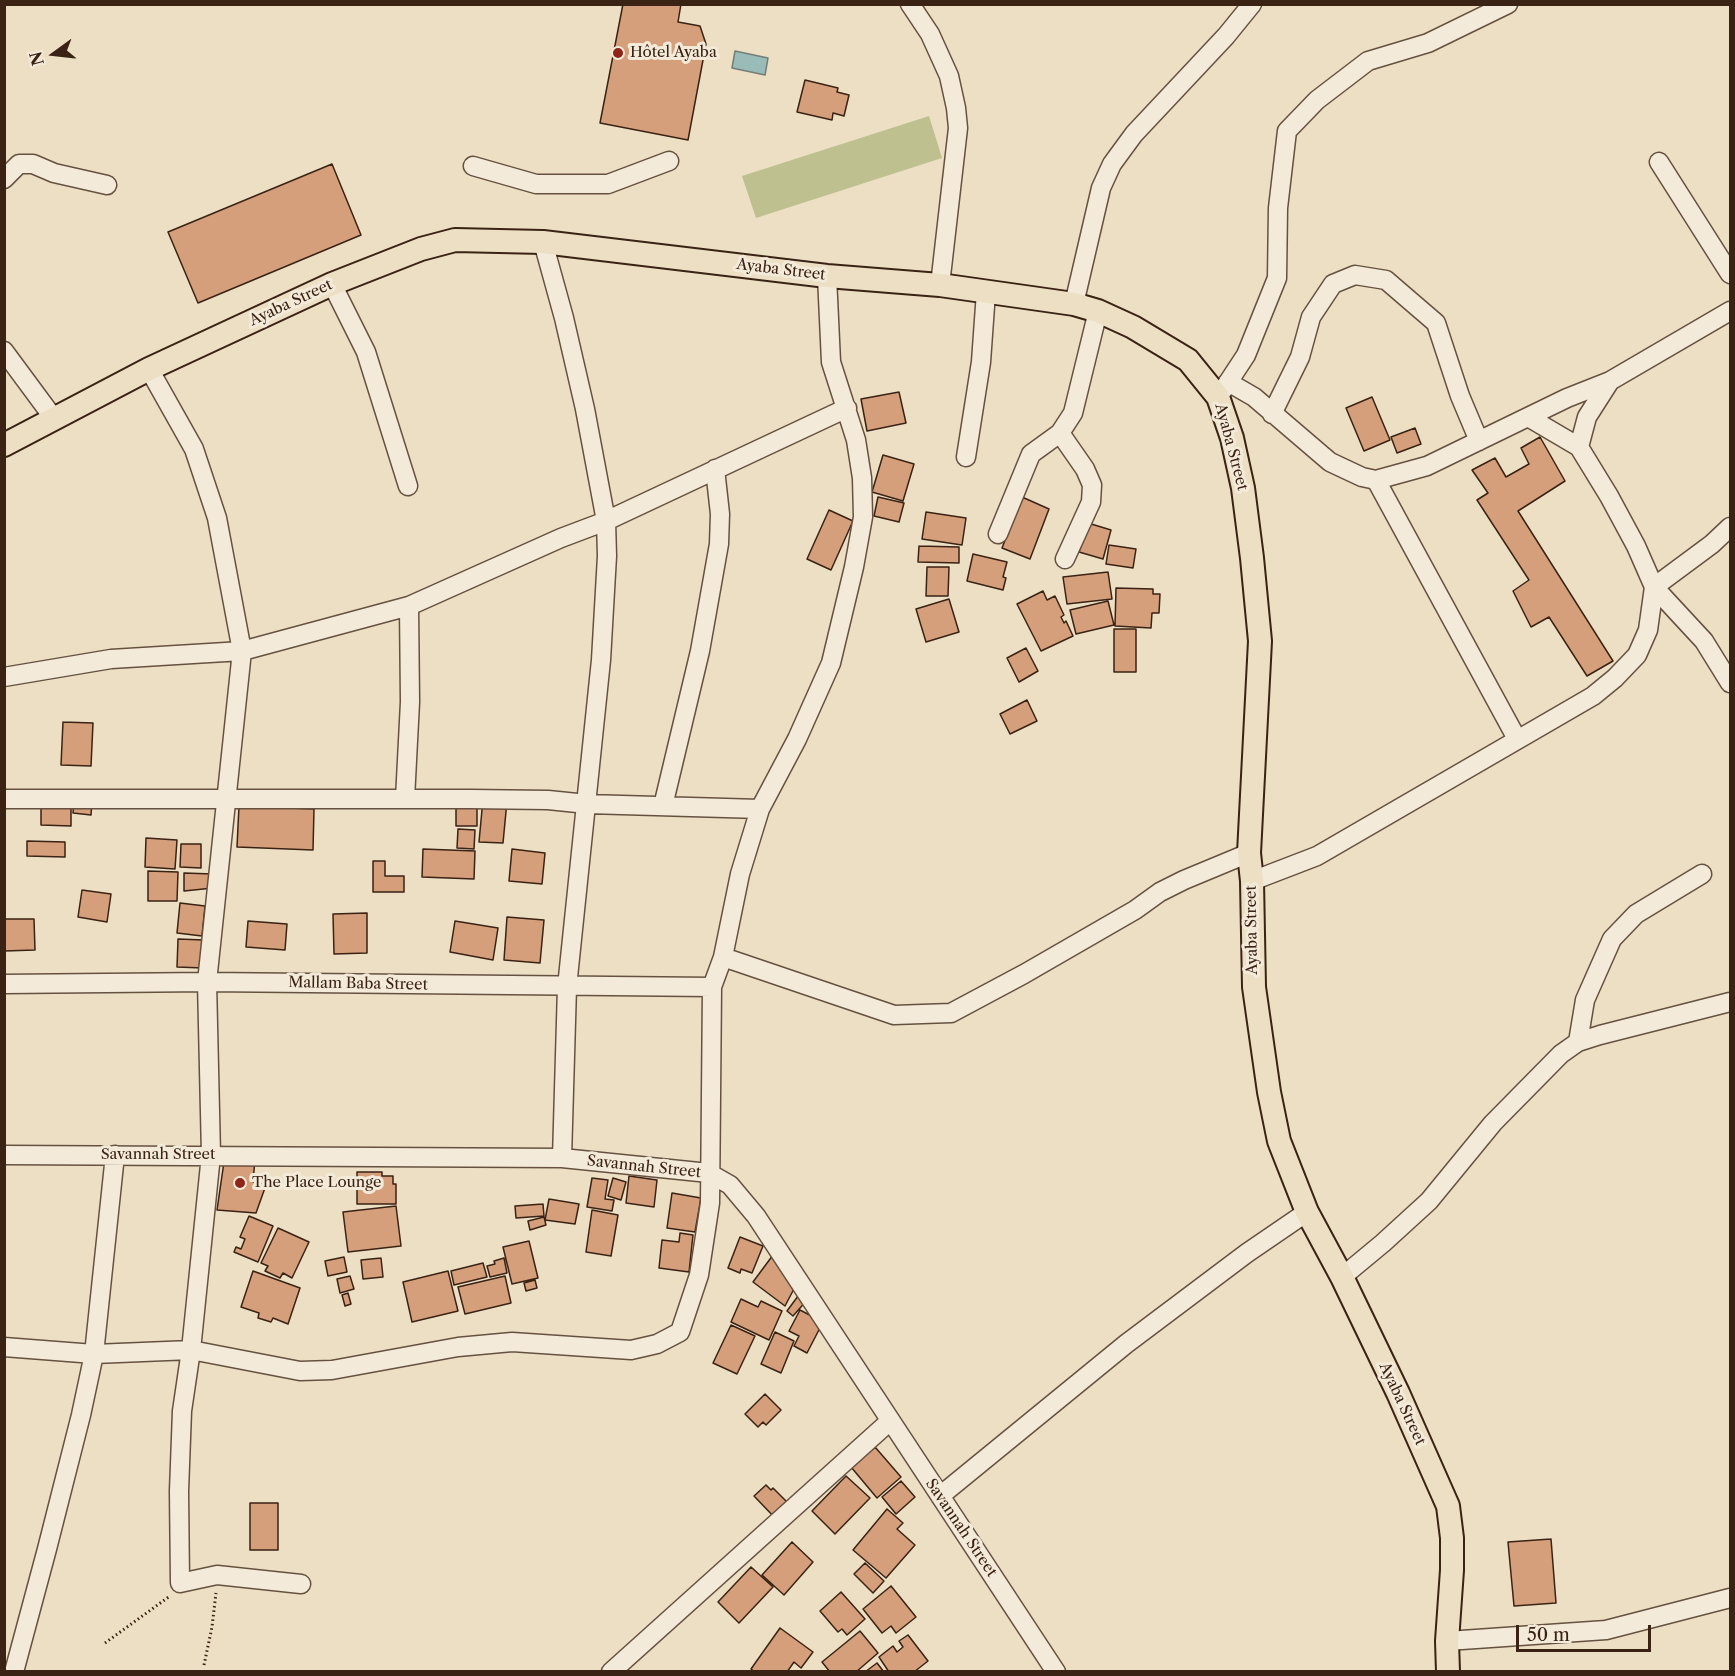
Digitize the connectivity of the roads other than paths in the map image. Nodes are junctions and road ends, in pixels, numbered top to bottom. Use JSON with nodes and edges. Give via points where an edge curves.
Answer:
{"nodes":[{"id":1,"x":910,"y":4,"type":"edge"},
{"id":2,"x":1252,"y":4,"type":"edge"},
{"id":3,"x":1508,"y":4,"type":"edge"},
{"id":4,"x":669,"y":160,"type":"dead end"},
{"id":5,"x":1659,"y":162,"type":"dead end"},
{"id":6,"x":473,"y":166,"type":"dead end"},
{"id":7,"x":4,"y":179,"type":"edge"},
{"id":8,"x":107,"y":184,"type":"dead end"},
{"id":9,"x":543,"y":242,"type":"junction"},
{"id":10,"x":1731,"y":274,"type":"edge"},
{"id":11,"x":827,"y":276,"type":"junction"},
{"id":12,"x":332,"y":284,"type":"junction"},
{"id":13,"x":940,"y":285,"type":"junction"},
{"id":14,"x":986,"y":292,"type":"junction"},
{"id":15,"x":1074,"y":304,"type":"junction"},
{"id":16,"x":1098,"y":311,"type":"junction"},
{"id":17,"x":1731,"y":311,"type":"edge"},
{"id":18,"x":4,"y":351,"type":"edge"},
{"id":19,"x":149,"y":369,"type":"junction"},
{"id":20,"x":1610,"y":381,"type":"junction"},
{"id":21,"x":1223,"y":390,"type":"junction"},
{"id":22,"x":847,"y":408,"type":"junction"},
{"id":23,"x":1272,"y":414,"type":"junction"},
{"id":24,"x":1527,"y":417,"type":"junction"},
{"id":25,"x":55,"y":420,"type":"junction"},
{"id":26,"x":1060,"y":433,"type":"junction"},
{"id":27,"x":1479,"y":441,"type":"junction"},
{"id":28,"x":4,"y":445,"type":"edge"},
{"id":29,"x":1579,"y":447,"type":"junction"},
{"id":30,"x":966,"y":457,"type":"dead end"},
{"id":31,"x":715,"y":469,"type":"junction"},
{"id":32,"x":1376,"y":480,"type":"junction"},
{"id":33,"x":408,"y":486,"type":"dead end"},
{"id":34,"x":606,"y":521,"type":"junction"},
{"id":35,"x":1731,"y":527,"type":"edge"},
{"id":36,"x":998,"y":534,"type":"dead end"},
{"id":37,"x":1065,"y":559,"type":"dead end"},
{"id":38,"x":1653,"y":587,"type":"junction"},
{"id":39,"x":410,"y":606,"type":"junction"},
{"id":40,"x":242,"y":651,"type":"junction"},
{"id":41,"x":4,"y":676,"type":"edge"},
{"id":42,"x":1731,"y":683,"type":"edge"},
{"id":43,"x":1517,"y":739,"type":"junction"},
{"id":44,"x":4,"y":799,"type":"edge"},
{"id":45,"x":405,"y":799,"type":"junction"},
{"id":46,"x":225,"y":800,"type":"junction"},
{"id":47,"x":587,"y":804,"type":"junction"},
{"id":48,"x":663,"y":807,"type":"junction"},
{"id":49,"x":759,"y":809,"type":"junction"},
{"id":50,"x":1249,"y":853,"type":"junction"},
{"id":51,"x":1702,"y":874,"type":"dead end"},
{"id":52,"x":1252,"y":881,"type":"junction"},
{"id":53,"x":723,"y":957,"type":"junction"},
{"id":54,"x":207,"y":982,"type":"junction"},
{"id":55,"x":4,"y":984,"type":"edge"},
{"id":56,"x":567,"y":987,"type":"junction"},
{"id":57,"x":712,"y":987,"type":"junction"},
{"id":58,"x":1731,"y":1002,"type":"edge"},
{"id":59,"x":1578,"y":1042,"type":"junction"},
{"id":60,"x":4,"y":1155,"type":"edge"},
{"id":61,"x":115,"y":1155,"type":"junction"},
{"id":62,"x":211,"y":1155,"type":"junction"},
{"id":63,"x":562,"y":1158,"type":"junction"},
{"id":64,"x":709,"y":1173,"type":"junction"},
{"id":65,"x":1307,"y":1212,"type":"junction"},
{"id":66,"x":1342,"y":1277,"type":"junction"},
{"id":67,"x":4,"y":1347,"type":"edge"},
{"id":68,"x":190,"y":1350,"type":"junction"},
{"id":69,"x":94,"y":1354,"type":"junction"},
{"id":70,"x":890,"y":1421,"type":"junction"},
{"id":71,"x":940,"y":1496,"type":"junction"},
{"id":72,"x":301,"y":1584,"type":"dead end"},
{"id":73,"x":1731,"y":1598,"type":"edge"},
{"id":74,"x":1447,"y":1641,"type":"junction"},
{"id":75,"x":14,"y":1671,"type":"edge"},
{"id":76,"x":611,"y":1671,"type":"edge"},
{"id":77,"x":1056,"y":1671,"type":"edge"},
{"id":78,"x":1448,"y":1671,"type":"edge"}],
"edges":[{"from":1,"to":13,"type":"street","via":[[930,34],[949,76],[956,108],[958,128]]},
{"from":2,"to":15,"type":"street","via":[[1134,134],[1112,164],[1101,189]]},
{"from":3,"to":21,"type":"street","via":[[1428,43],[1368,62],[1317,99],[1287,131],[1278,208],[1277,278],[1246,354]]},
{"from":4,"to":6,"type":"street","via":[[608,184],[536,184]]},
{"from":5,"to":10,"type":"street"},
{"from":7,"to":8,"type":"street","via":[[19,164],[33,164],[54,173]]},
{"from":9,"to":11,"type":"main road","name":"Ayaba Street"},
{"from":9,"to":12,"type":"main road","name":"Ayaba Street","via":[[455,240]]},
{"from":9,"to":34,"type":"street","via":[[585,409]]},
{"from":11,"to":13,"type":"main road","name":"Ayaba Street"},
{"from":11,"to":22,"type":"street","via":[[831,362]]},
{"from":12,"to":19,"type":"main road","name":"Ayaba Street"},
{"from":12,"to":33,"type":"street","via":[[366,352]]},
{"from":13,"to":14,"type":"main road","name":"Ayaba Street"},
{"from":14,"to":15,"type":"main road","name":"Ayaba Street"},
{"from":14,"to":30,"type":"street","via":[[981,362]]},
{"from":15,"to":16,"type":"main road","name":"Ayaba Street"},
{"from":16,"to":21,"type":"main road","name":"Ayaba Street","via":[[1188,360]]},
{"from":16,"to":26,"type":"street","via":[[1073,413]]},
{"from":17,"to":20,"type":"street"},
{"from":18,"to":25,"type":"street"},
{"from":19,"to":25,"type":"main road","name":"Ayaba Street"},
{"from":19,"to":40,"type":"street","via":[[194,450],[217,518]]},
{"from":20,"to":24,"type":"street"},
{"from":20,"to":29,"type":"street","via":[[1587,417]]},
{"from":21,"to":23,"type":"street","via":[[1254,397]]},
{"from":21,"to":50,"type":"main road","name":"Ayaba Street","via":[[1243,488],[1260,641]]},
{"from":22,"to":31,"type":"street"},
{"from":22,"to":49,"type":"street","via":[[862,478],[863,517],[854,567],[831,663],[797,739]]},
{"from":23,"to":27,"type":"street","via":[[1300,357],[1311,317],[1333,284],[1355,275],[1386,279],[1436,323]]},
{"from":23,"to":32,"type":"street","via":[[1330,462]]},
{"from":24,"to":27,"type":"street"},
{"from":24,"to":29,"type":"street"},
{"from":25,"to":28,"type":"main road","name":"Ayaba Street"},
{"from":26,"to":36,"type":"street","via":[[1031,454]]},
{"from":26,"to":37,"type":"street","via":[[1092,485],[1091,502]]},
{"from":27,"to":32,"type":"street","via":[[1427,466]]},
{"from":29,"to":38,"type":"street","via":[[1610,495]]},
{"from":31,"to":34,"type":"street"},
{"from":31,"to":48,"type":"street","via":[[719,544],[700,651]]},
{"from":32,"to":43,"type":"street"},
{"from":34,"to":39,"type":"street"},
{"from":34,"to":47,"type":"street","via":[[606,599]]},
{"from":35,"to":38,"type":"street"},
{"from":38,"to":42,"type":"street","via":[[1704,641]]},
{"from":38,"to":43,"type":"street","via":[[1648,630],[1637,654],[1616,678],[1593,696]]},
{"from":39,"to":40,"type":"street"},
{"from":39,"to":45,"type":"street"},
{"from":40,"to":41,"type":"street","via":[[111,659]]},
{"from":40,"to":46,"type":"street"},
{"from":43,"to":52,"type":"street","via":[[1317,856]]},
{"from":44,"to":46,"type":"street"},
{"from":45,"to":46,"type":"street"},
{"from":45,"to":47,"type":"street"},
{"from":46,"to":54,"type":"street"},
{"from":47,"to":48,"type":"street"},
{"from":47,"to":56,"type":"street"},
{"from":48,"to":49,"type":"street"},
{"from":49,"to":53,"type":"street","via":[[740,874]]},
{"from":50,"to":52,"type":"main road","name":"Ayaba Street"},
{"from":50,"to":53,"type":"street","via":[[1184,880],[951,1013],[894,1015]]},
{"from":51,"to":59,"type":"street","via":[[1636,914],[1612,939],[1585,1000]]},
{"from":52,"to":65,"type":"main road","name":"Ayaba Street","via":[[1254,987],[1269,1092],[1279,1141]]},
{"from":53,"to":57,"type":"street"},
{"from":54,"to":55,"type":"street","name":"Mallam Baba Street"},
{"from":54,"to":56,"type":"street","name":"Mallam Baba Street"},
{"from":54,"to":62,"type":"street"},
{"from":56,"to":57,"type":"street","name":"Mallam Baba Street"},
{"from":56,"to":63,"type":"street"},
{"from":57,"to":64,"type":"street"},
{"from":58,"to":59,"type":"street"},
{"from":59,"to":66,"type":"street","via":[[1561,1054],[1493,1123],[1429,1201]]},
{"from":60,"to":61,"type":"street","name":"Savannah Street"},
{"from":61,"to":62,"type":"street","name":"Savannah Street"},
{"from":61,"to":69,"type":"street"},
{"from":62,"to":63,"type":"street","name":"Savannah Street"},
{"from":62,"to":68,"type":"street"},
{"from":63,"to":64,"type":"street","name":"Savannah Street"},
{"from":64,"to":68,"type":"street","via":[[710,1203],[699,1275],[680,1332],[657,1344],[631,1350],[512,1342],[458,1347],[332,1370],[300,1371]]},
{"from":64,"to":70,"type":"street","name":"Savannah Street","via":[[730,1185],[756,1216]]},
{"from":65,"to":66,"type":"main road","name":"Ayaba Street"},
{"from":65,"to":71,"type":"street","via":[[1126,1344]]},
{"from":66,"to":74,"type":"main road","name":"Ayaba Street","via":[[1448,1506],[1452,1570]]},
{"from":67,"to":69,"type":"street"},
{"from":68,"to":69,"type":"street"},
{"from":68,"to":72,"type":"street","via":[[182,1411],[180,1583],[217,1575]]},
{"from":69,"to":75,"type":"street"},
{"from":70,"to":71,"type":"street","name":"Savannah Street"},
{"from":70,"to":76,"type":"street"},
{"from":71,"to":77,"type":"street","name":"Savannah Street"},
{"from":73,"to":74,"type":"street","via":[[1606,1630]]},
{"from":74,"to":78,"type":"main road","name":"Ayaba Street"}]}
